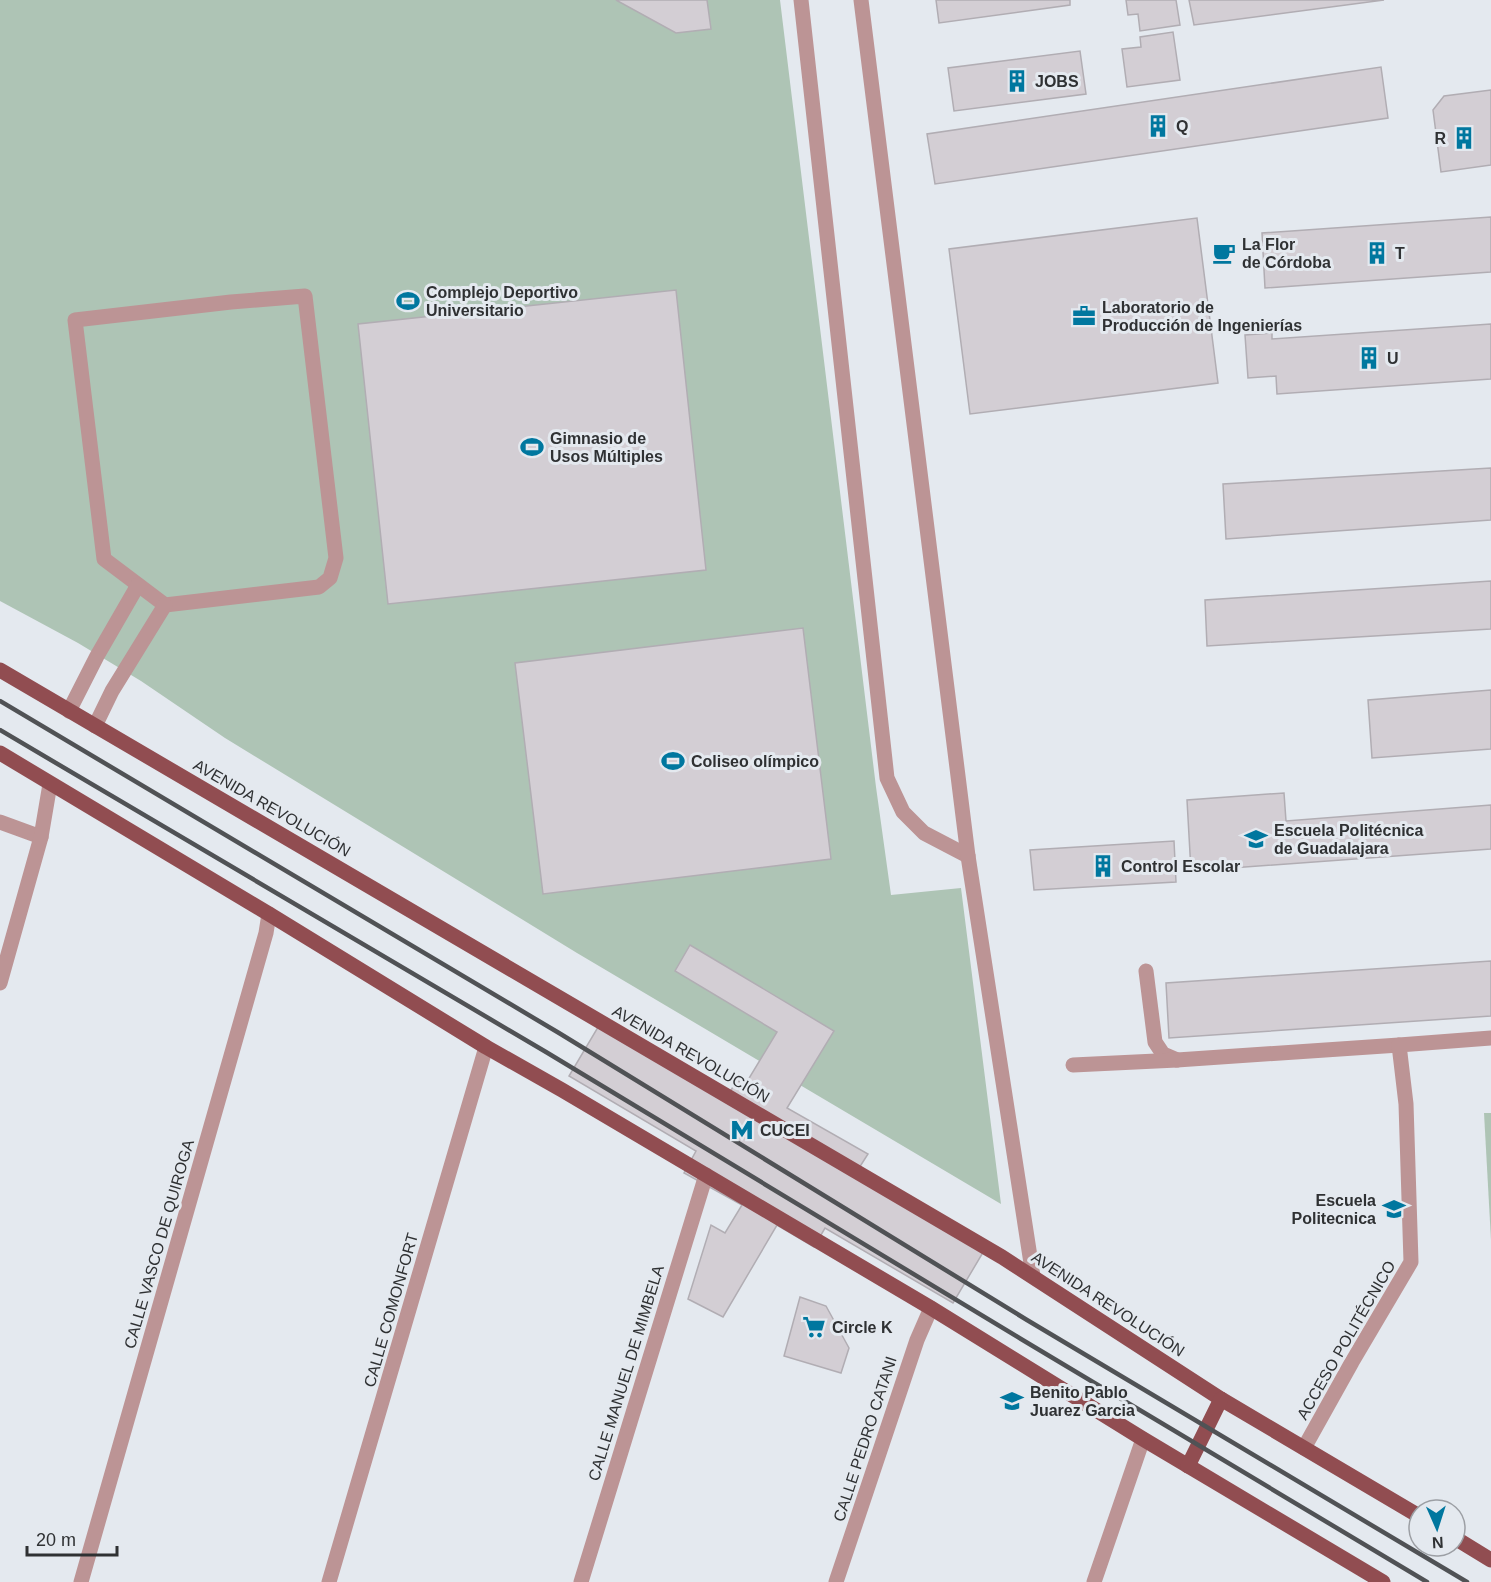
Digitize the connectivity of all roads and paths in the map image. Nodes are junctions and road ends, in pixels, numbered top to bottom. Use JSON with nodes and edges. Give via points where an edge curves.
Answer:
{"nodes":[{"id":1,"x":801,"y":0,"type":"edge"},
{"id":2,"x":861,"y":0,"type":"edge"},
{"id":3,"x":138,"y":585,"type":"junction"},
{"id":4,"x":165,"y":605,"type":"junction"},
{"id":5,"x":0,"y":670,"type":"edge"},
{"id":6,"x":69,"y":711,"type":"junction"},
{"id":7,"x":95,"y":726,"type":"junction"},
{"id":8,"x":0,"y":753,"type":"edge"},
{"id":9,"x":50,"y":784,"type":"junction"},
{"id":10,"x":0,"y":822,"type":"edge"},
{"id":11,"x":40,"y":837,"type":"junction"},
{"id":12,"x":968,"y":856,"type":"junction"},
{"id":13,"x":269,"y":914,"type":"junction"},
{"id":14,"x":1146,"y":970,"type":"dead end"},
{"id":15,"x":0,"y":983,"type":"edge"},
{"id":16,"x":1491,"y":1038,"type":"edge"},
{"id":17,"x":1399,"y":1045,"type":"junction"},
{"id":18,"x":486,"y":1047,"type":"junction"},
{"id":19,"x":1177,"y":1060,"type":"junction"},
{"id":20,"x":1073,"y":1065,"type":"dead end"},
{"id":21,"x":706,"y":1175,"type":"junction"},
{"id":22,"x":1033,"y":1276,"type":"junction"},
{"id":23,"x":931,"y":1308,"type":"junction"},
{"id":24,"x":1221,"y":1399,"type":"junction"},
{"id":25,"x":1143,"y":1439,"type":"junction"},
{"id":26,"x":1304,"y":1448,"type":"junction"},
{"id":27,"x":1188,"y":1466,"type":"junction"},
{"id":28,"x":1407,"y":1509,"type":"edge"},
{"id":29,"x":1467,"y":1545,"type":"edge"},
{"id":30,"x":1491,"y":1560,"type":"edge"},
{"id":31,"x":1364,"y":1577,"type":"edge"},
{"id":32,"x":81,"y":1582,"type":"edge"},
{"id":33,"x":329,"y":1582,"type":"edge"},
{"id":34,"x":581,"y":1582,"type":"edge"},
{"id":35,"x":836,"y":1582,"type":"edge"},
{"id":36,"x":1094,"y":1582,"type":"edge"},
{"id":37,"x":1383,"y":1582,"type":"edge"}],
"edges":[{"from":1,"to":12,"type":"street","via":[[887,778],[903,812],[924,833]]},
{"from":2,"to":12,"type":"street"},
{"from":3,"to":4,"type":"street"},
{"from":3,"to":4,"type":"street","via":[[104,559],[75,320],[305,296],[336,558],[330,578],[319,587]]},
{"from":3,"to":6,"type":"street"},
{"from":4,"to":7,"type":"street"},
{"from":5,"to":6,"type":"main road","name":"AVENIDA REVOLUCIÓN"},
{"from":6,"to":7,"type":"main road","name":"AVENIDA REVOLUCIÓN"},
{"from":7,"to":22,"type":"main road","name":"AVENIDA REVOLUCIÓN"},
{"from":8,"to":9,"type":"main road"},
{"from":9,"to":11,"type":"street"},
{"from":9,"to":13,"type":"main road"},
{"from":10,"to":11,"type":"street"},
{"from":11,"to":15,"type":"street"},
{"from":12,"to":22,"type":"street"},
{"from":13,"to":18,"type":"main road"},
{"from":13,"to":32,"type":"street","name":"CALLE VASCO DE QUIROGA"},
{"from":14,"to":19,"type":"street","via":[[1155,1042],[1163,1053]]},
{"from":16,"to":17,"type":"street"},
{"from":17,"to":19,"type":"street"},
{"from":17,"to":26,"type":"street","name":"ACCESO POLITÉCNICO","via":[[1406,1104],[1411,1262]]},
{"from":18,"to":21,"type":"main road"},
{"from":18,"to":33,"type":"street","name":"CALLE COMONFORT"},
{"from":19,"to":20,"type":"street"},
{"from":21,"to":23,"type":"main road"},
{"from":21,"to":34,"type":"street","name":"CALLE MANUEL DE MIMBELA"},
{"from":22,"to":24,"type":"main road","name":"AVENIDA REVOLUCIÓN"},
{"from":23,"to":25,"type":"main road"},
{"from":23,"to":35,"type":"street","name":"CALLE PEDRO CATANI"},
{"from":24,"to":26,"type":"main road","name":"AVENIDA REVOLUCIÓN"},
{"from":24,"to":27,"type":"main road"},
{"from":25,"to":27,"type":"main road"},
{"from":25,"to":36,"type":"street"},
{"from":26,"to":28,"type":"main road","name":"AVENIDA REVOLUCIÓN"},
{"from":27,"to":31,"type":"main road"},
{"from":29,"to":30,"type":"main road"},
{"from":31,"to":37,"type":"main road"}]}
